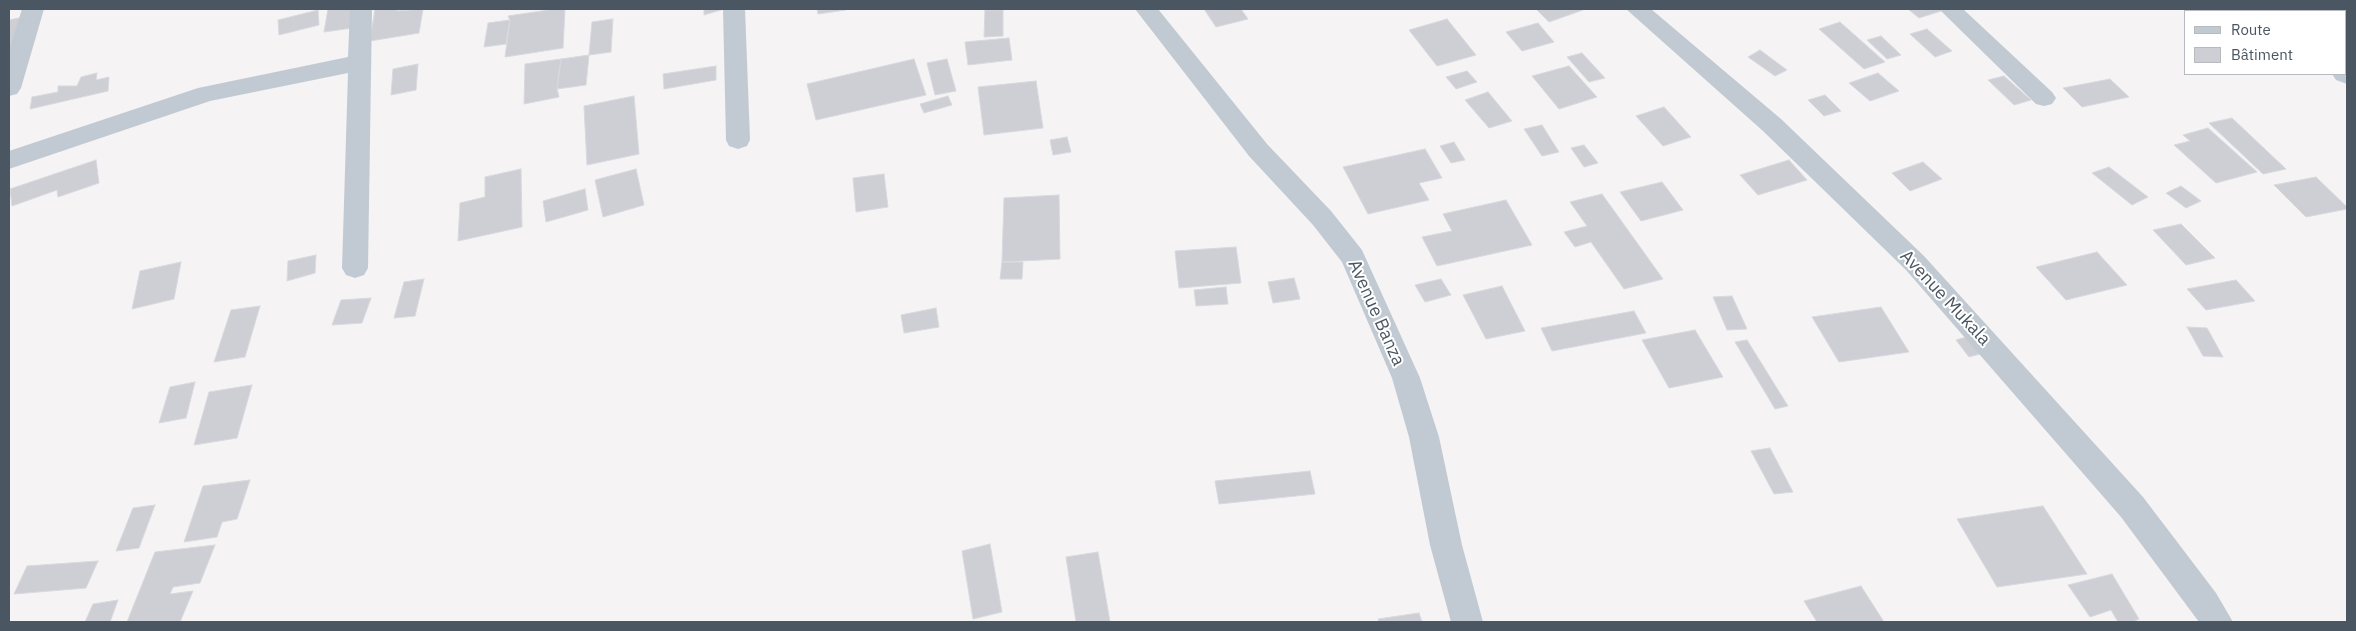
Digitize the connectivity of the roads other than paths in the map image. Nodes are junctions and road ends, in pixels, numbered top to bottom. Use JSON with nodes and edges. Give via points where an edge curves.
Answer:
{"nodes":[{"id":1,"x":33,"y":9,"type":"edge"},
{"id":2,"x":361,"y":9,"type":"edge"},
{"id":3,"x":734,"y":9,"type":"edge"},
{"id":4,"x":1146,"y":9,"type":"edge"},
{"id":5,"x":1637,"y":9,"type":"edge"},
{"id":6,"x":1950,"y":9,"type":"edge"},
{"id":7,"x":358,"y":62,"type":"junction"},
{"id":8,"x":9,"y":88,"type":"edge"},
{"id":9,"x":2044,"y":98,"type":"dead end"},
{"id":10,"x":738,"y":140,"type":"dead end"},
{"id":11,"x":9,"y":160,"type":"edge"},
{"id":12,"x":355,"y":268,"type":"dead end"},
{"id":13,"x":1467,"y":622,"type":"edge"},
{"id":14,"x":2217,"y":622,"type":"edge"}],
"edges":[{"from":1,"to":8,"type":"street"},
{"from":2,"to":7,"type":"street"},
{"from":3,"to":10,"type":"street"},
{"from":4,"to":13,"type":"street","name":"Avenue Banza","via":[[1258,150],[1322,218],[1353,257],[1406,378],[1424,436],[1446,545]]},
{"from":5,"to":14,"type":"street","name":"Avenue Mukala","via":[[1772,124],[1915,264],[2132,507]]},
{"from":6,"to":9,"type":"street"},
{"from":7,"to":11,"type":"street","via":[[206,94]]},
{"from":7,"to":12,"type":"street"}]}
